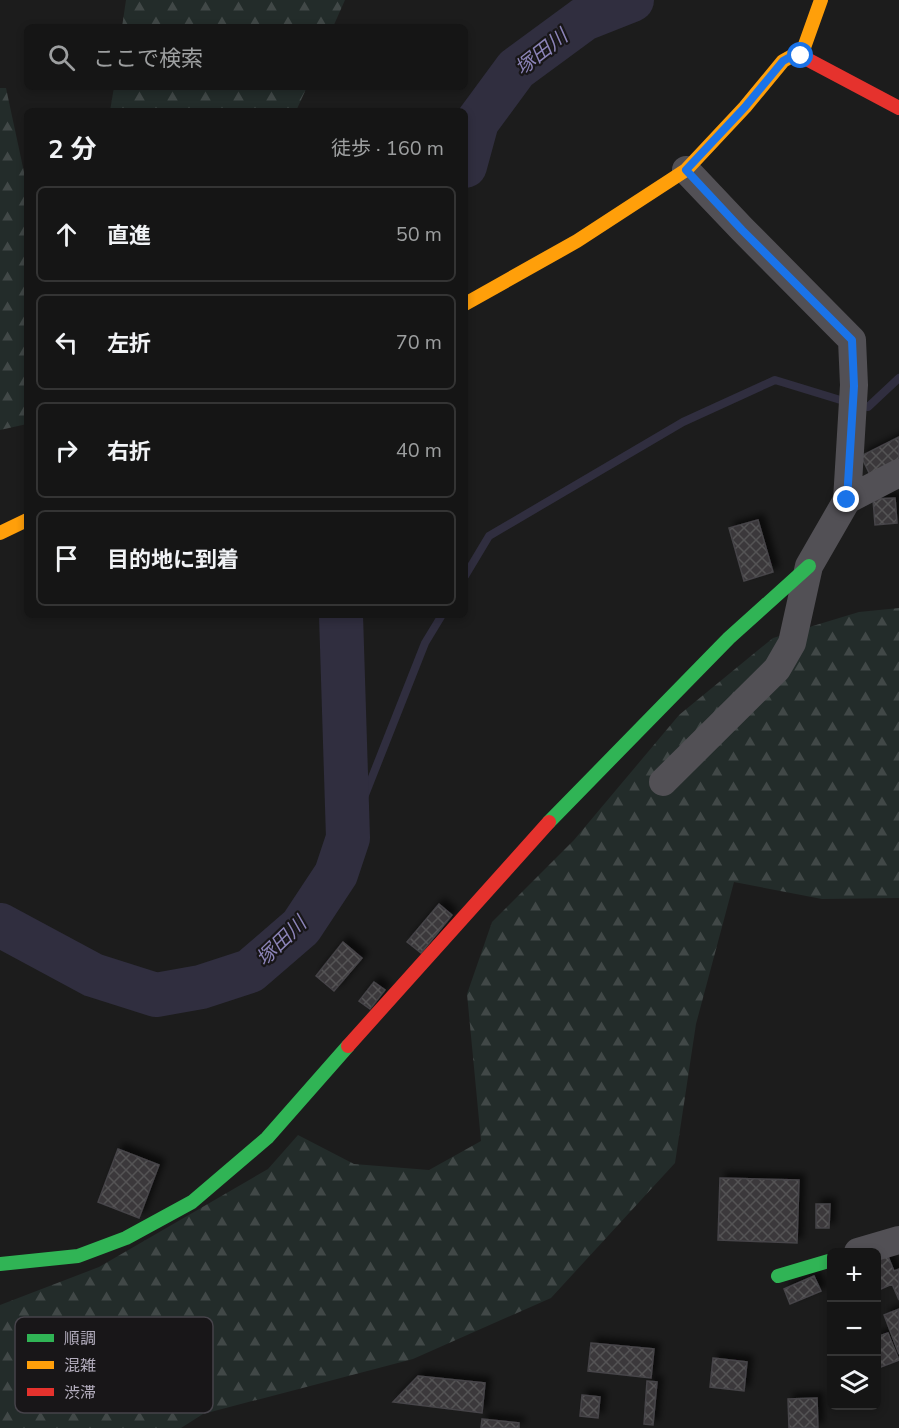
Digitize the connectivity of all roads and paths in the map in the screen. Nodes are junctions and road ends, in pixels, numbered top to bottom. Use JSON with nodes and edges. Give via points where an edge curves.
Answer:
{"nodes":[{"id":1,"x":821,"y":0,"type":"edge"},
{"id":2,"x":801,"y":56,"type":"junction"},
{"id":3,"x":899,"y":108,"type":"edge"},
{"id":4,"x":686,"y":170,"type":"junction"},
{"id":5,"x":468,"y":302,"type":"edge"},
{"id":6,"x":899,"y":473,"type":"edge"},
{"id":7,"x":847,"y":500,"type":"junction"},
{"id":8,"x":24,"y":521,"type":"edge"},
{"id":9,"x":0,"y":533,"type":"edge"},
{"id":10,"x":809,"y":566,"type":"junction"},
{"id":11,"x":663,"y":782,"type":"dead end"},
{"id":12,"x":899,"y":1240,"type":"edge"},
{"id":13,"x":872,"y":1248,"type":"edge"},
{"id":14,"x":827,"y":1261,"type":"edge"},
{"id":15,"x":0,"y":1264,"type":"edge"},
{"id":16,"x":778,"y":1276,"type":"dead end"}],
"edges":[{"from":1,"to":2,"type":"main road"},
{"from":2,"to":3,"type":"main road"},
{"from":2,"to":4,"type":"main road","via":[[783,61]]},
{"from":4,"to":5,"type":"main road","via":[[577,241]]},
{"from":4,"to":7,"type":"street","via":[[852,340],[854,386]]},
{"from":6,"to":7,"type":"street"},
{"from":7,"to":10,"type":"street"},
{"from":8,"to":9,"type":"main road"},
{"from":10,"to":11,"type":"street","via":[[792,643],[777,669]]},
{"from":10,"to":15,"type":"main road","via":[[729,638],[540,831],[267,1138],[192,1202],[126,1238],[78,1256]]},
{"from":12,"to":13,"type":"street"},
{"from":14,"to":16,"type":"main road"}]}
